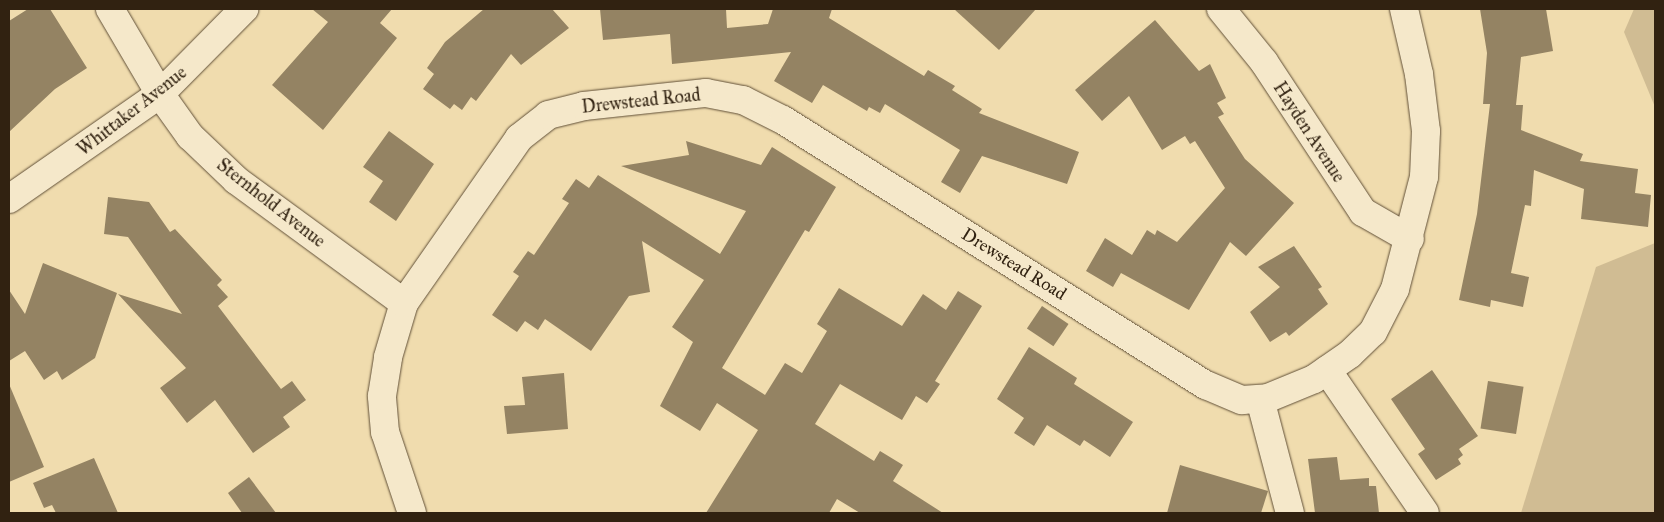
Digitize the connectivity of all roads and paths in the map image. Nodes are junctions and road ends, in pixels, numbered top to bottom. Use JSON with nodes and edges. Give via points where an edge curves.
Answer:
{"nodes":[{"id":1,"x":110,"y":9,"type":"edge"},
{"id":2,"x":244,"y":9,"type":"edge"},
{"id":3,"x":1221,"y":9,"type":"edge"},
{"id":4,"x":1404,"y":9,"type":"edge"},
{"id":5,"x":160,"y":94,"type":"junction"},
{"id":6,"x":9,"y":199,"type":"edge"},
{"id":7,"x":1410,"y":239,"type":"junction"},
{"id":8,"x":404,"y":303,"type":"junction"},
{"id":9,"x":1327,"y":370,"type":"junction"},
{"id":10,"x":1260,"y":398,"type":"junction"},
{"id":11,"x":412,"y":513,"type":"edge"},
{"id":12,"x":1290,"y":513,"type":"edge"},
{"id":13,"x":1425,"y":513,"type":"edge"}],
"edges":[{"from":1,"to":5,"type":"street","name":"Sternhold Avenue"},
{"from":2,"to":5,"type":"street","name":"Whittaker Avenue"},
{"from":3,"to":7,"type":"street","name":"Hayden Avenue","via":[[1264,62],[1363,212]]},
{"from":4,"to":7,"type":"street","name":"Drewstead Road","via":[[1420,74],[1426,131],[1424,177]]},
{"from":5,"to":6,"type":"street","name":"Whittaker Avenue"},
{"from":5,"to":8,"type":"street","name":"Sternhold Avenue","via":[[190,136],[236,180]]},
{"from":7,"to":9,"type":"street","name":"Drewstead Road","via":[[1395,289],[1377,326],[1350,354]]},
{"from":8,"to":10,"type":"street","name":"Drewstead Road","via":[[519,138],[548,115],[584,106],[706,93],[743,100],[783,120],[1206,385],[1242,400]]},
{"from":8,"to":11,"type":"street","name":"Drewstead Road","via":[[388,357],[382,396],[384,432]]},
{"from":9,"to":10,"type":"street","name":"Drewstead Road","via":[[1288,392]]},
{"from":9,"to":13,"type":"street"},
{"from":10,"to":12,"type":"street"}]}
